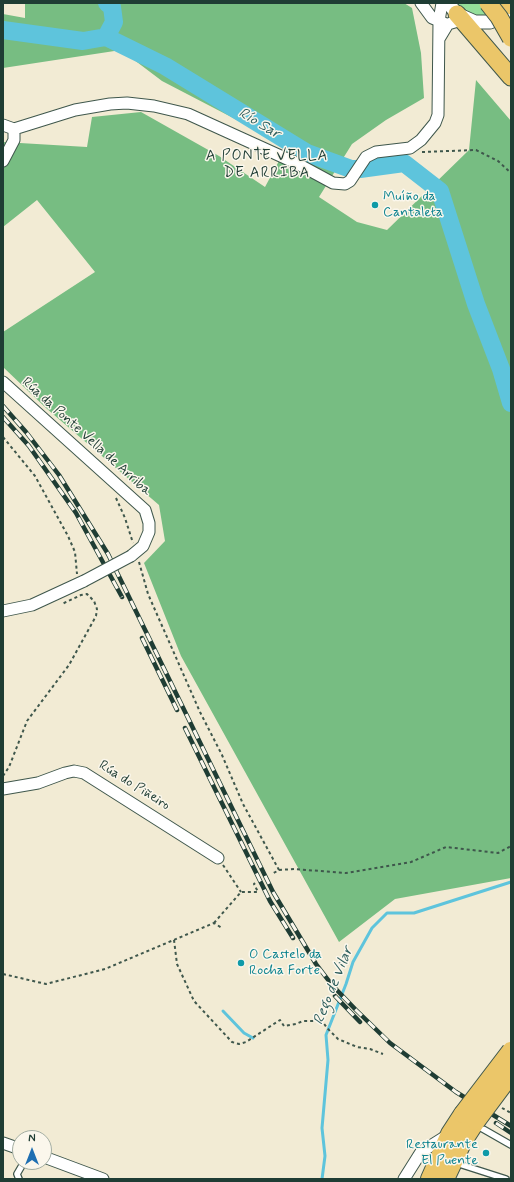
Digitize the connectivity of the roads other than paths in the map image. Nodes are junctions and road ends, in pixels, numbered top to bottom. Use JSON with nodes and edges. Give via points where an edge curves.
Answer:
{"nodes":[{"id":1,"x":421,"y":3,"type":"edge"},
{"id":2,"x":442,"y":3,"type":"edge"},
{"id":3,"x":488,"y":3,"type":"edge"},
{"id":4,"x":508,"y":3,"type":"edge"},
{"id":5,"x":511,"y":6,"type":"edge"},
{"id":6,"x":511,"y":11,"type":"edge"},
{"id":7,"x":455,"y":17,"type":"edge"},
{"id":8,"x":511,"y":38,"type":"edge"},
{"id":9,"x":511,"y":77,"type":"edge"},
{"id":10,"x":3,"y":125,"type":"edge"},
{"id":11,"x":14,"y":129,"type":"junction"},
{"id":12,"x":3,"y":161,"type":"edge"},
{"id":13,"x":3,"y":382,"type":"edge"},
{"id":14,"x":3,"y":611,"type":"edge"},
{"id":15,"x":3,"y":790,"type":"edge"},
{"id":16,"x":218,"y":858,"type":"road end"},
{"id":17,"x":511,"y":1051,"type":"edge"},
{"id":18,"x":511,"y":1074,"type":"edge"},
{"id":19,"x":471,"y":1120,"type":"junction"},
{"id":20,"x":450,"y":1134,"type":"junction"},
{"id":21,"x":511,"y":1145,"type":"edge"},
{"id":22,"x":52,"y":1160,"type":"edge"},
{"id":23,"x":452,"y":1162,"type":"junction"},
{"id":24,"x":19,"y":1170,"type":"edge"},
{"id":25,"x":19,"y":1179,"type":"edge"},
{"id":26,"x":103,"y":1179,"type":"edge"},
{"id":27,"x":404,"y":1179,"type":"edge"},
{"id":28,"x":430,"y":1179,"type":"edge"},
{"id":29,"x":445,"y":1179,"type":"edge"},
{"id":30,"x":506,"y":1179,"type":"edge"}],
"edges":[{"from":1,"to":7,"type":"street","via":[[432,18]]},
{"from":2,"to":7,"type":"street"},
{"from":3,"to":8,"type":"main road","bridge":true},
{"from":4,"to":5,"type":"main road"},
{"from":6,"to":7,"type":"street","via":[[490,22]]},
{"from":7,"to":9,"type":"main road"},
{"from":7,"to":11,"type":"street","via":[[439,40],[438,115],[431,130],[410,148],[376,152],[362,161],[350,181],[345,184],[333,183],[296,163],[188,114],[154,106],[127,103],[100,105]]},
{"from":10,"to":11,"type":"street"},
{"from":11,"to":12,"type":"street","via":[[14,140]]},
{"from":13,"to":14,"type":"street","name":"Rúa da Ponte Vella de Arriba","bridge":true,"via":[[145,510],[150,523],[143,546],[133,554],[81,583],[32,605]]},
{"from":15,"to":16,"type":"street","name":"Rúa do Piñeiro","via":[[38,783],[65,773],[84,773]]},
{"from":17,"to":19,"type":"highway","bridge":true},
{"from":18,"to":19,"type":"highway","bridge":true},
{"from":19,"to":20,"type":"highway"},
{"from":19,"to":21,"type":"lane"},
{"from":19,"to":23,"type":"highway"},
{"from":20,"to":27,"type":"street","via":[[421,1152]]},
{"from":20,"to":28,"type":"highway"},
{"from":22,"to":26,"type":"street"},
{"from":23,"to":29,"type":"highway"},
{"from":23,"to":30,"type":"lane"},
{"from":24,"to":25,"type":"lane","via":[[17,1174]]}]}
